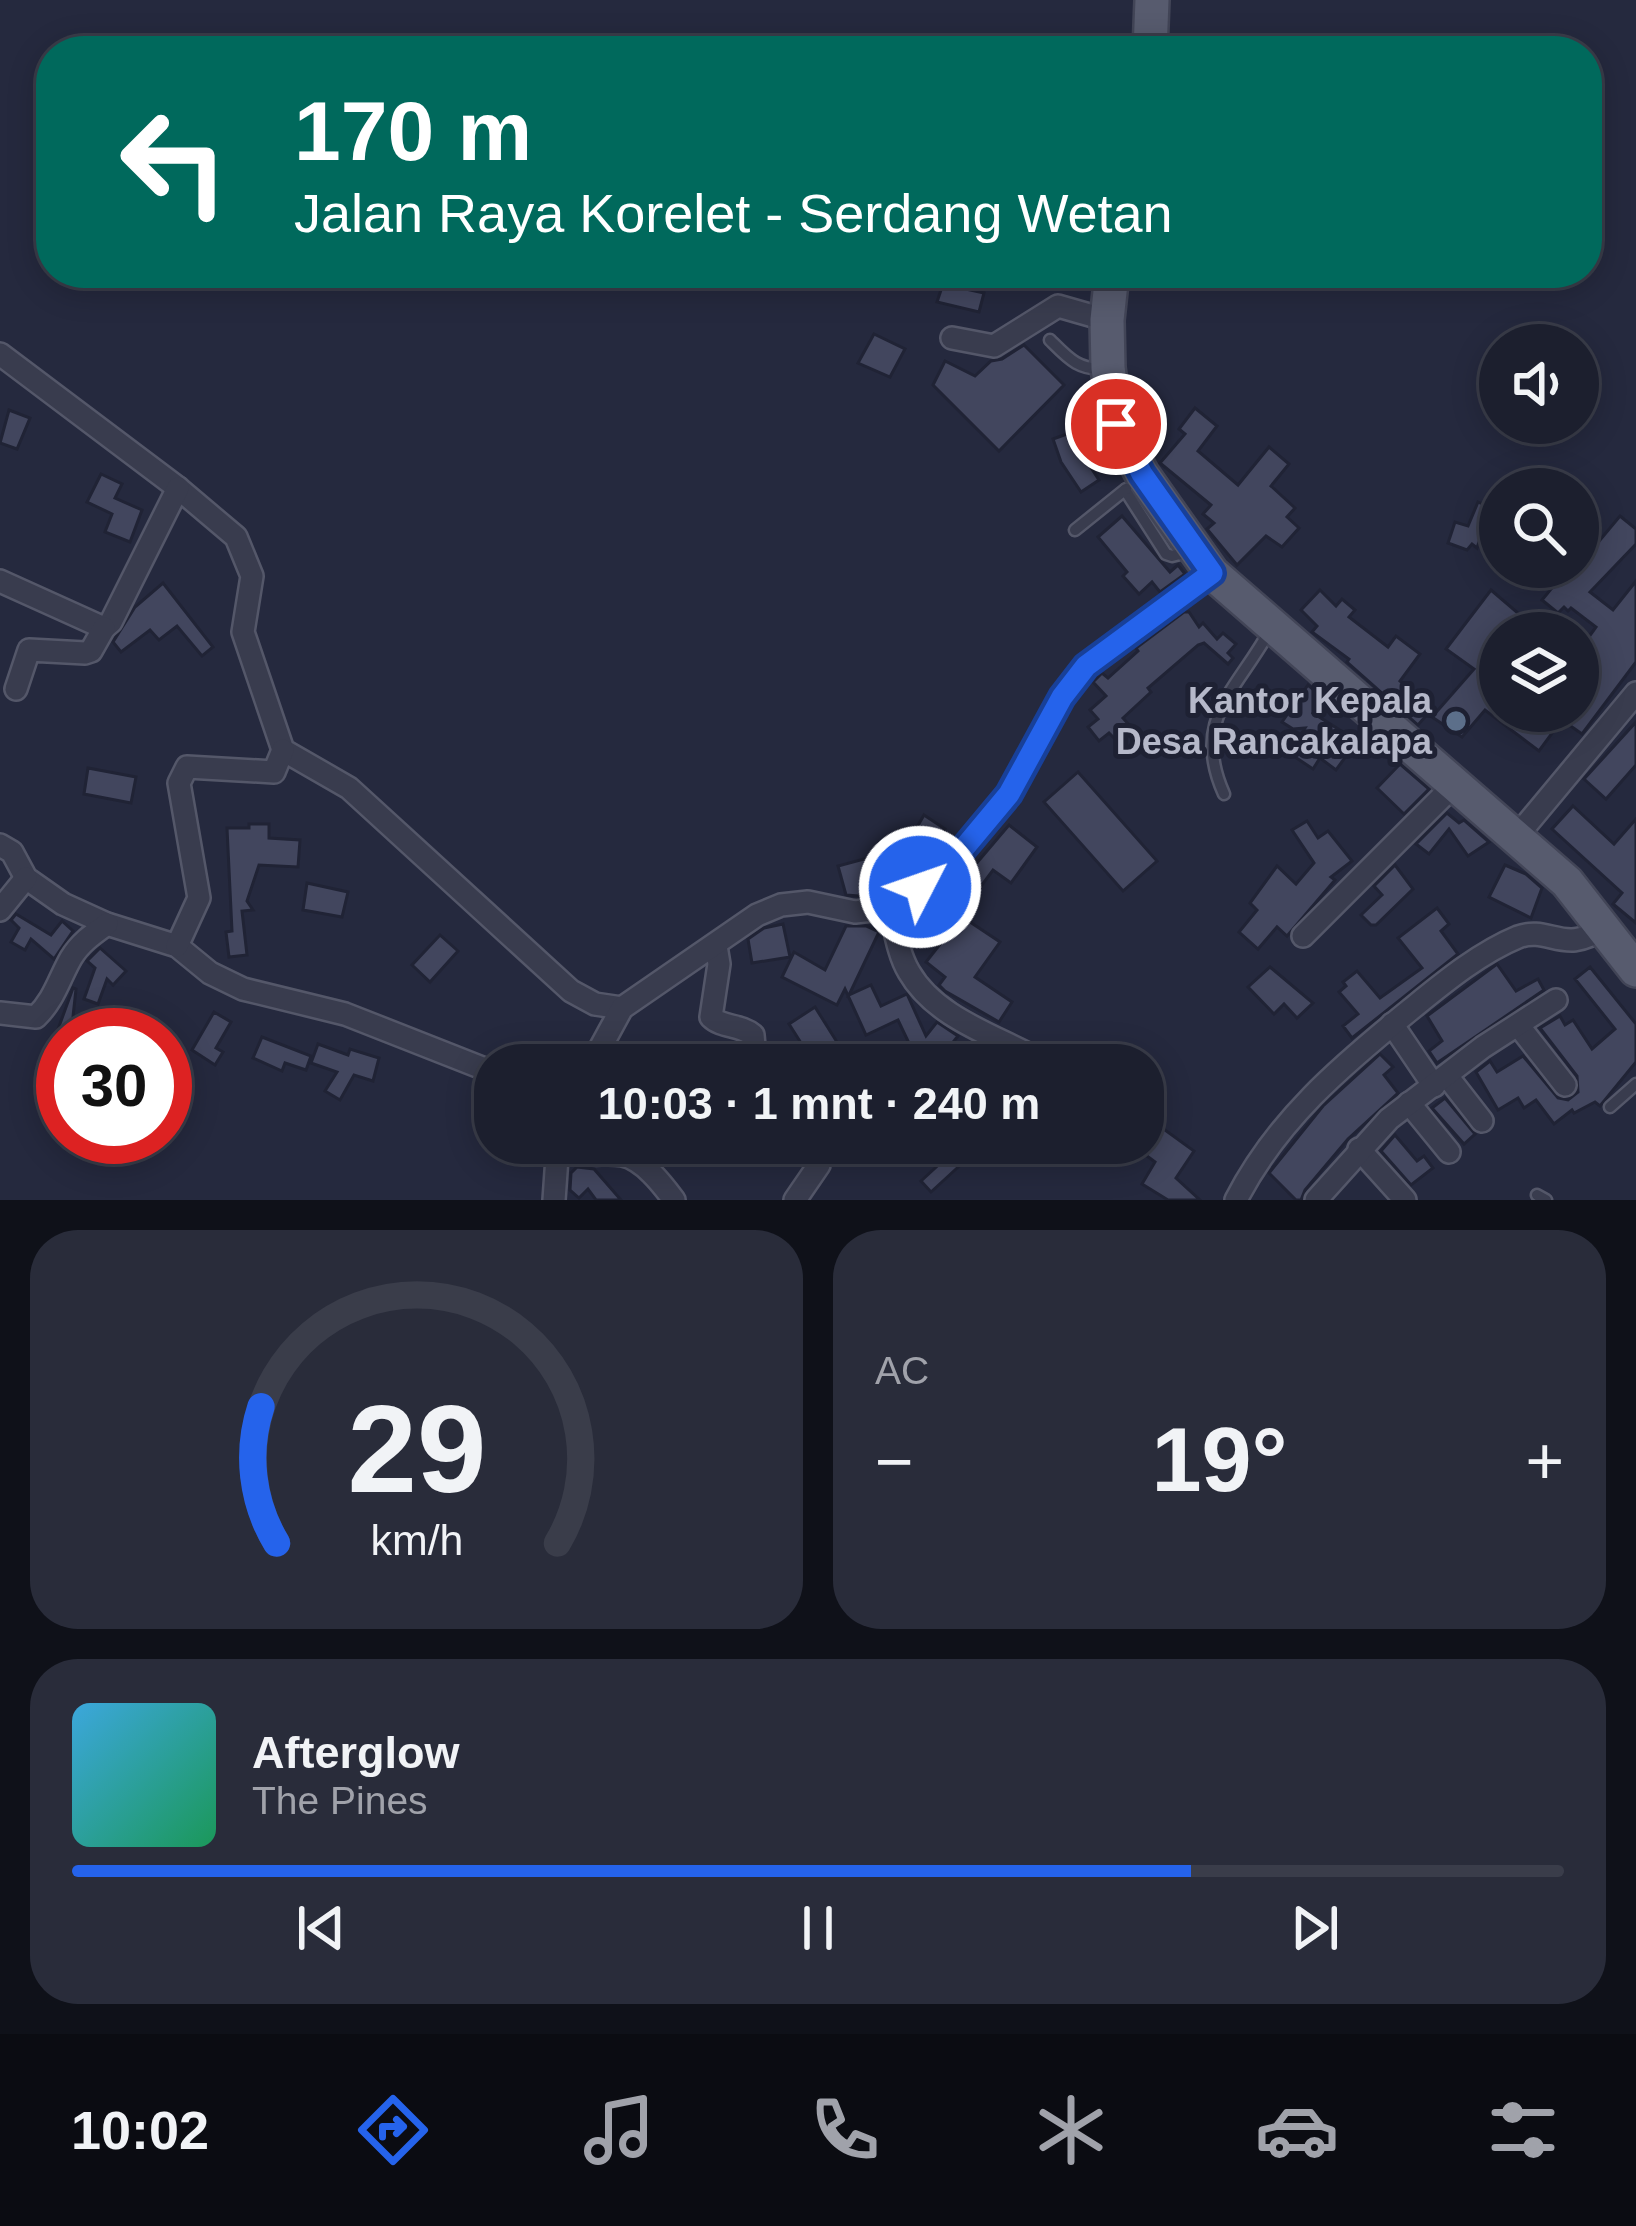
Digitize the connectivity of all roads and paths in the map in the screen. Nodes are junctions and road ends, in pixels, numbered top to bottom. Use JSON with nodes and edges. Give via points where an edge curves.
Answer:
{"nodes":[{"id":1,"x":1153,"y":0,"type":"edge"},
{"id":2,"x":1151,"y":36,"type":"edge"},
{"id":3,"x":1110,"y":288,"type":"edge"},
{"id":4,"x":1107,"y":320,"type":"junction"},
{"id":5,"x":952,"y":338,"type":"dead end"},
{"id":6,"x":1051,"y":340,"type":"dead end"},
{"id":7,"x":2,"y":365,"type":"edge"},
{"id":8,"x":1108,"y":368,"type":"junction"},
{"id":9,"x":1133,"y":482,"type":"junction"},
{"id":10,"x":178,"y":488,"type":"junction"},
{"id":11,"x":1076,"y":530,"type":"dead end"},
{"id":12,"x":1204,"y":561,"type":"junction"},
{"id":13,"x":0,"y":580,"type":"edge"},
{"id":14,"x":1273,"y":625,"type":"junction"},
{"id":15,"x":104,"y":628,"type":"junction"},
{"id":16,"x":16,"y":689,"type":"dead end"},
{"id":17,"x":1636,"y":693,"type":"edge"},
{"id":18,"x":283,"y":750,"type":"junction"},
{"id":19,"x":1455,"y":784,"type":"junction"},
{"id":20,"x":1225,"y":794,"type":"dead end"},
{"id":21,"x":1517,"y":836,"type":"junction"},
{"id":22,"x":0,"y":844,"type":"edge"},
{"id":23,"x":26,"y":878,"type":"junction"},
{"id":24,"x":890,"y":908,"type":"junction"},
{"id":25,"x":0,"y":910,"type":"edge"},
{"id":26,"x":107,"y":924,"type":"junction"},
{"id":27,"x":1605,"y":926,"type":"junction"},
{"id":28,"x":1303,"y":936,"type":"dead end"},
{"id":29,"x":177,"y":946,"type":"junction"},
{"id":30,"x":716,"y":946,"type":"junction"},
{"id":31,"x":1636,"y":970,"type":"edge"},
{"id":32,"x":1556,"y":1000,"type":"dead end"},
{"id":33,"x":622,"y":1008,"type":"junction"},
{"id":34,"x":0,"y":1012,"type":"edge"},
{"id":35,"x":1392,"y":1024,"type":"junction"},
{"id":36,"x":1518,"y":1024,"type":"junction"},
{"id":37,"x":602,"y":1044,"type":"edge"},
{"id":38,"x":754,"y":1044,"type":"edge"},
{"id":39,"x":1005,"y":1044,"type":"edge"},
{"id":40,"x":474,"y":1065,"type":"edge"},
{"id":41,"x":1440,"y":1081,"type":"junction"},
{"id":42,"x":1636,"y":1084,"type":"edge"},
{"id":43,"x":1565,"y":1085,"type":"dead end"},
{"id":44,"x":1409,"y":1103,"type":"junction"},
{"id":45,"x":1610,"y":1107,"type":"dead end"},
{"id":46,"x":1482,"y":1121,"type":"dead end"},
{"id":47,"x":1359,"y":1149,"type":"junction"},
{"id":48,"x":1449,"y":1152,"type":"dead end"},
{"id":49,"x":559,"y":1164,"type":"edge"},
{"id":50,"x":639,"y":1164,"type":"edge"},
{"id":51,"x":819,"y":1165,"type":"dead end"},
{"id":52,"x":554,"y":1200,"type":"edge"},
{"id":53,"x":674,"y":1200,"type":"edge"},
{"id":54,"x":795,"y":1200,"type":"edge"},
{"id":55,"x":1236,"y":1200,"type":"edge"},
{"id":56,"x":1316,"y":1200,"type":"edge"},
{"id":57,"x":1404,"y":1200,"type":"edge"}],
"edges":[{"from":1,"to":2,"type":"main road"},
{"from":3,"to":4,"type":"main road"},
{"from":4,"to":5,"type":"street","via":[[1058,306],[994,346]]},
{"from":4,"to":8,"type":"main road"},
{"from":6,"to":8,"type":"lane","via":[[1072,363]]},
{"from":7,"to":10,"type":"street"},
{"from":8,"to":9,"type":"main road"},
{"from":9,"to":11,"type":"lane"},
{"from":9,"to":12,"type":"main road"},
{"from":10,"to":15,"type":"street"},
{"from":10,"to":18,"type":"street","via":[[236,537],[249,566],[243,632]]},
{"from":12,"to":14,"type":"main road"},
{"from":12,"to":24,"type":"street","via":[[1086,666],[1009,794],[949,866]]},
{"from":13,"to":15,"type":"street"},
{"from":14,"to":19,"type":"main road"},
{"from":14,"to":20,"type":"lane","via":[[1215,720],[1210,749]]},
{"from":15,"to":16,"type":"street","via":[[85,653],[29,650]]},
{"from":17,"to":21,"type":"street"},
{"from":18,"to":29,"type":"street","via":[[274,772],[181,773],[199,898]]},
{"from":18,"to":33,"type":"street","via":[[349,788],[571,991]]},
{"from":19,"to":21,"type":"main road"},
{"from":19,"to":28,"type":"street"},
{"from":21,"to":27,"type":"main road"},
{"from":22,"to":23,"type":"street"},
{"from":23,"to":25,"type":"street"},
{"from":23,"to":26,"type":"street"},
{"from":24,"to":30,"type":"street","via":[[781,904]]},
{"from":24,"to":39,"type":"street","via":[[905,967],[919,988]]},
{"from":26,"to":29,"type":"street"},
{"from":26,"to":34,"type":"street","via":[[72,957],[36,1017]]},
{"from":27,"to":31,"type":"main road"},
{"from":27,"to":35,"type":"street","via":[[1578,941],[1514,939]]},
{"from":29,"to":40,"type":"street","via":[[243,989],[345,1014]]},
{"from":30,"to":33,"type":"street"},
{"from":30,"to":38,"type":"street","via":[[711,1017],[745,1028]]},
{"from":32,"to":36,"type":"street"},
{"from":33,"to":37,"type":"street"},
{"from":35,"to":41,"type":"street"},
{"from":35,"to":55,"type":"street","via":[[1289,1118]]},
{"from":36,"to":41,"type":"street"},
{"from":36,"to":43,"type":"street"},
{"from":41,"to":44,"type":"street"},
{"from":41,"to":46,"type":"street"},
{"from":42,"to":45,"type":"lane"},
{"from":44,"to":47,"type":"street"},
{"from":44,"to":48,"type":"street"},
{"from":47,"to":56,"type":"street"},
{"from":47,"to":57,"type":"street"},
{"from":49,"to":52,"type":"street"},
{"from":50,"to":53,"type":"street"},
{"from":51,"to":54,"type":"street"}]}
